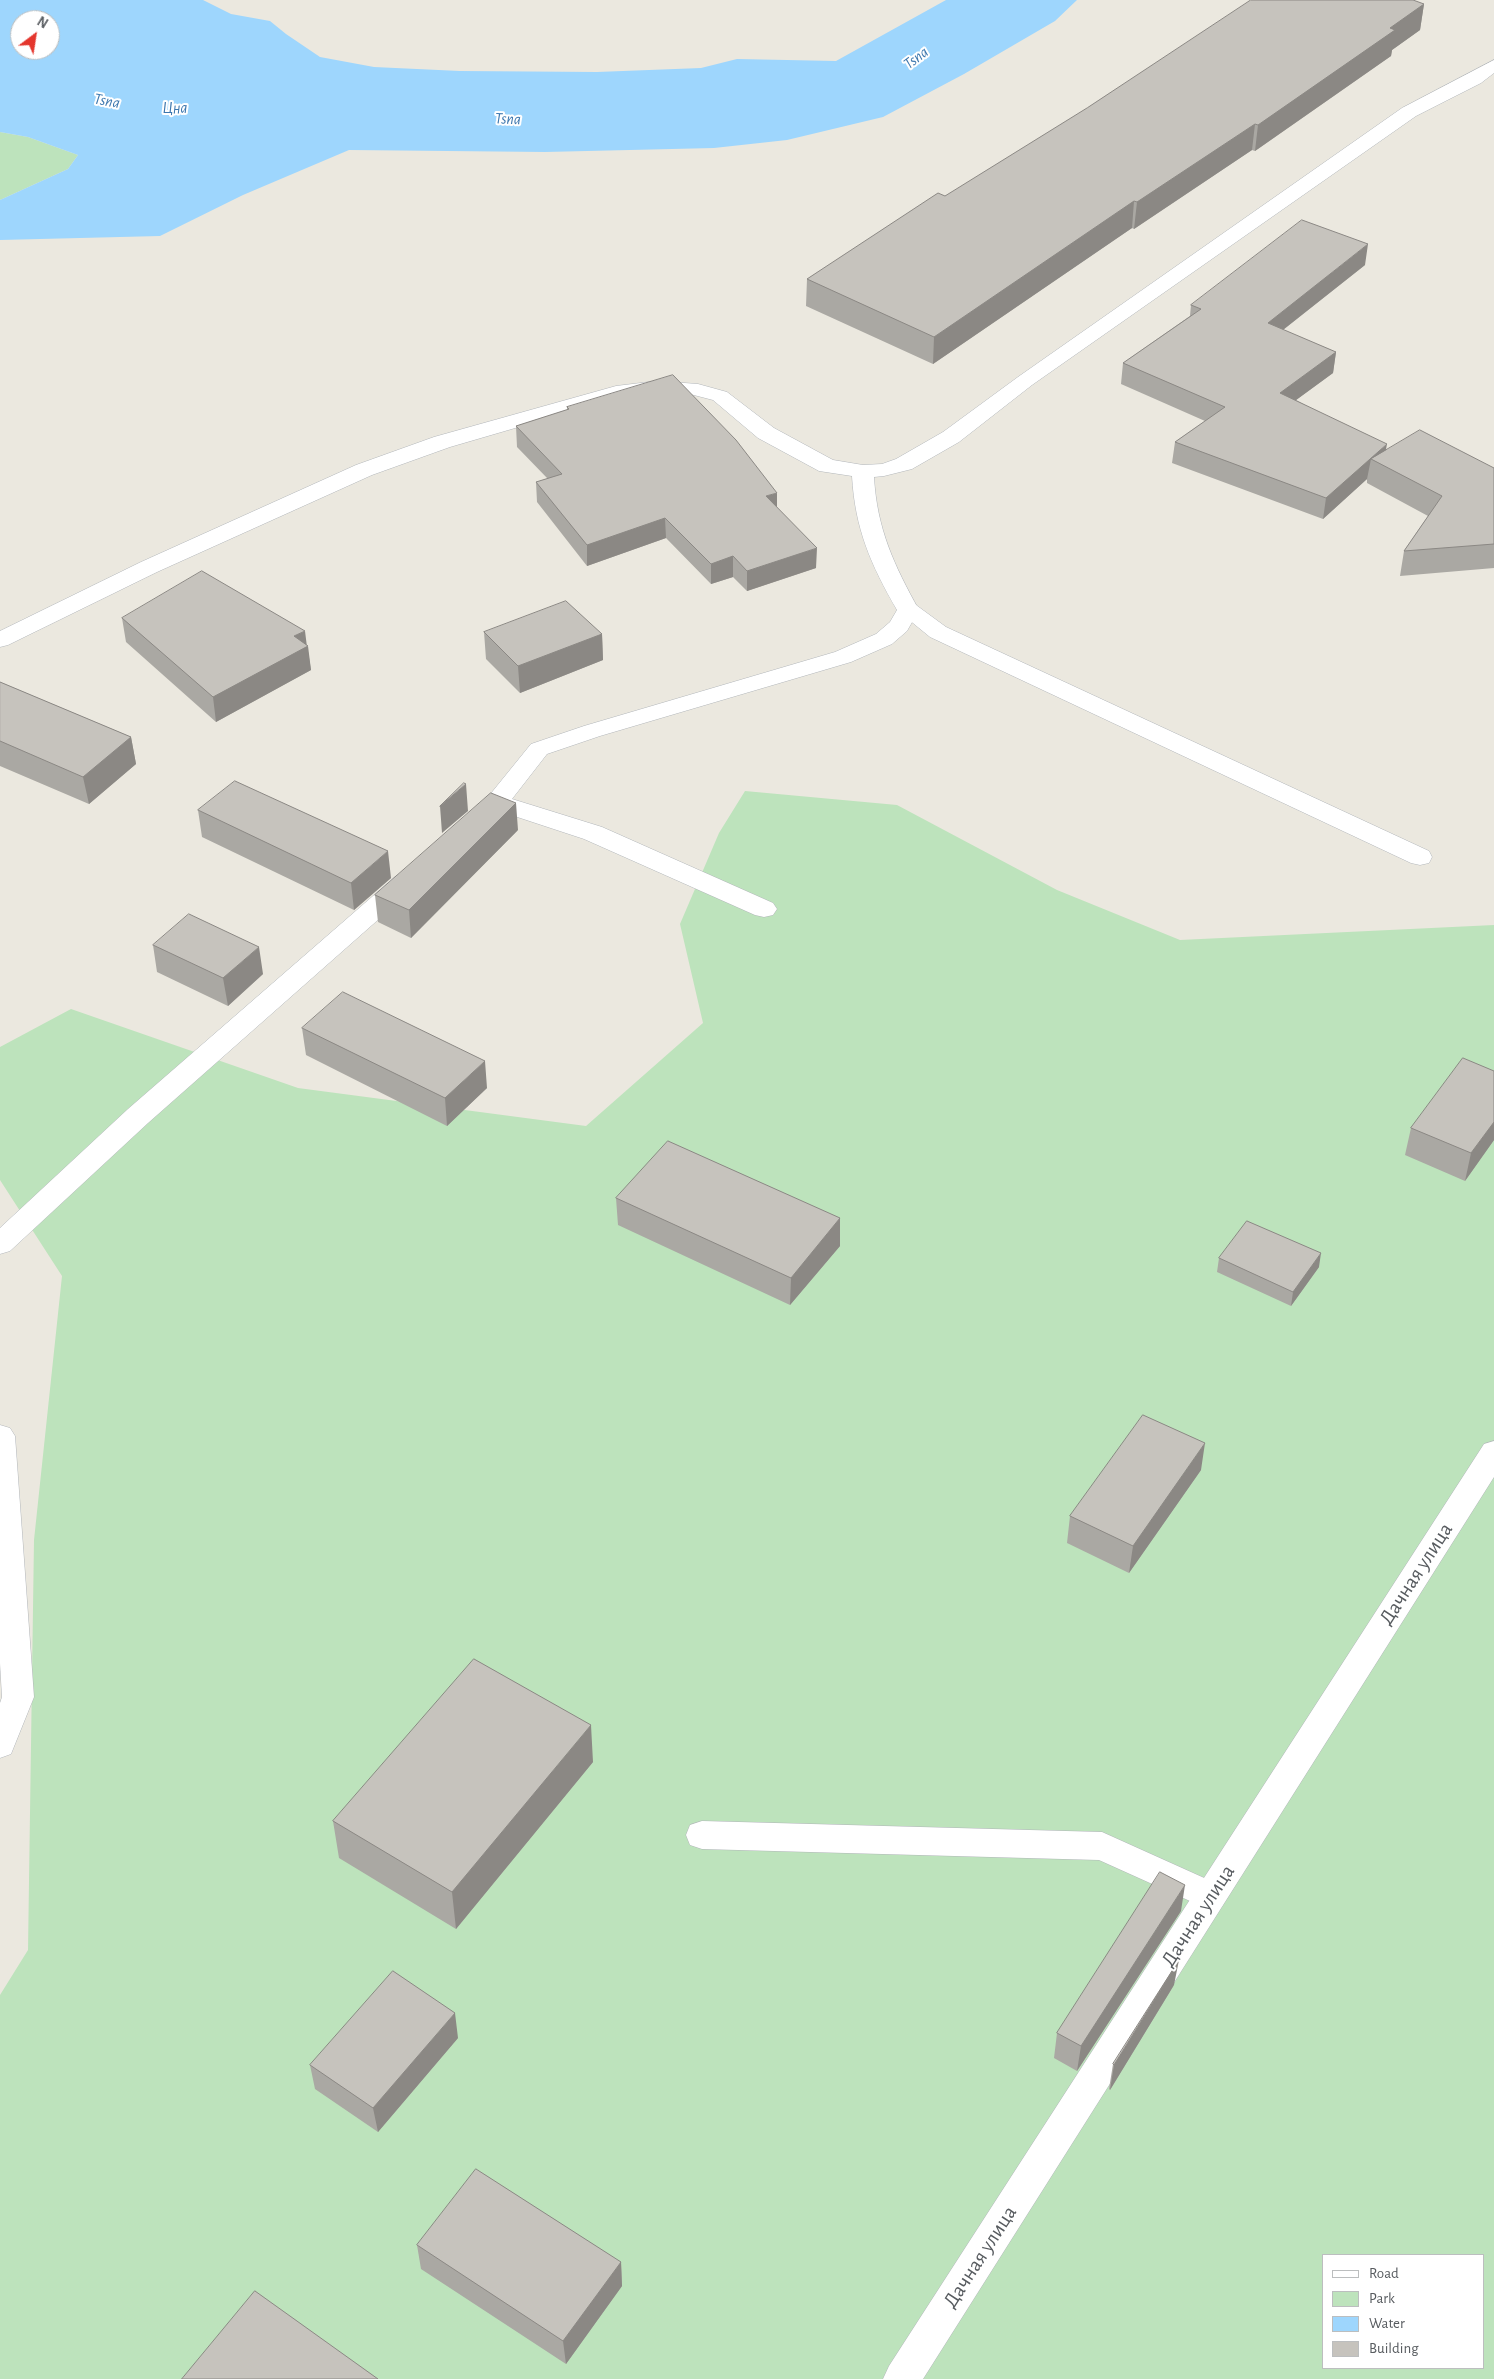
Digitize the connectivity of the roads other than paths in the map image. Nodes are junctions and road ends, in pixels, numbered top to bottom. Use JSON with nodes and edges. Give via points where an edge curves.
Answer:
{"nodes":[{"id":1,"x":1494,"y":65,"type":"edge"},
{"id":2,"x":864,"y":471,"type":"junction"},
{"id":3,"x":908,"y":610,"type":"junction"},
{"id":4,"x":0,"y":640,"type":"edge"},
{"id":5,"x":1420,"y":857,"type":"dead end"},
{"id":6,"x":421,"y":867,"type":"edge"},
{"id":7,"x":764,"y":909,"type":"dead end"},
{"id":8,"x":0,"y":1244,"type":"edge"},
{"id":9,"x":0,"y":1436,"type":"edge"},
{"id":10,"x":1494,"y":1452,"type":"edge"},
{"id":11,"x":0,"y":1745,"type":"edge"},
{"id":12,"x":702,"y":1835,"type":"dead end"},
{"id":13,"x":1210,"y":1896,"type":"junction"},
{"id":14,"x":902,"y":2379,"type":"edge"}],
"edges":[{"from":1,"to":2,"type":"street","via":[[1474,79],[1409,112],[1025,381],[951,437],[904,464]]},
{"from":2,"to":3,"type":"street","via":[[864,502],[870,532],[882,565]]},
{"from":2,"to":4,"type":"street","via":[[827,466],[803,454],[766,433],[720,396],[691,388],[657,387],[616,392],[442,442],[364,470],[148,567]]},
{"from":3,"to":5,"type":"street","via":[[938,632]]},
{"from":3,"to":7,"type":"street","via":[[899,626],[884,639],[843,657],[539,749],[488,808],[593,833]]},
{"from":6,"to":8,"type":"street","via":[[138,1116]]},
{"from":9,"to":11,"type":"street","via":[[18,1697]]},
{"from":10,"to":13,"type":"street","name":"Дачная улица"},
{"from":12,"to":13,"type":"street","via":[[1102,1846]]},
{"from":13,"to":14,"type":"street","name":"Дачная улица"}]}
